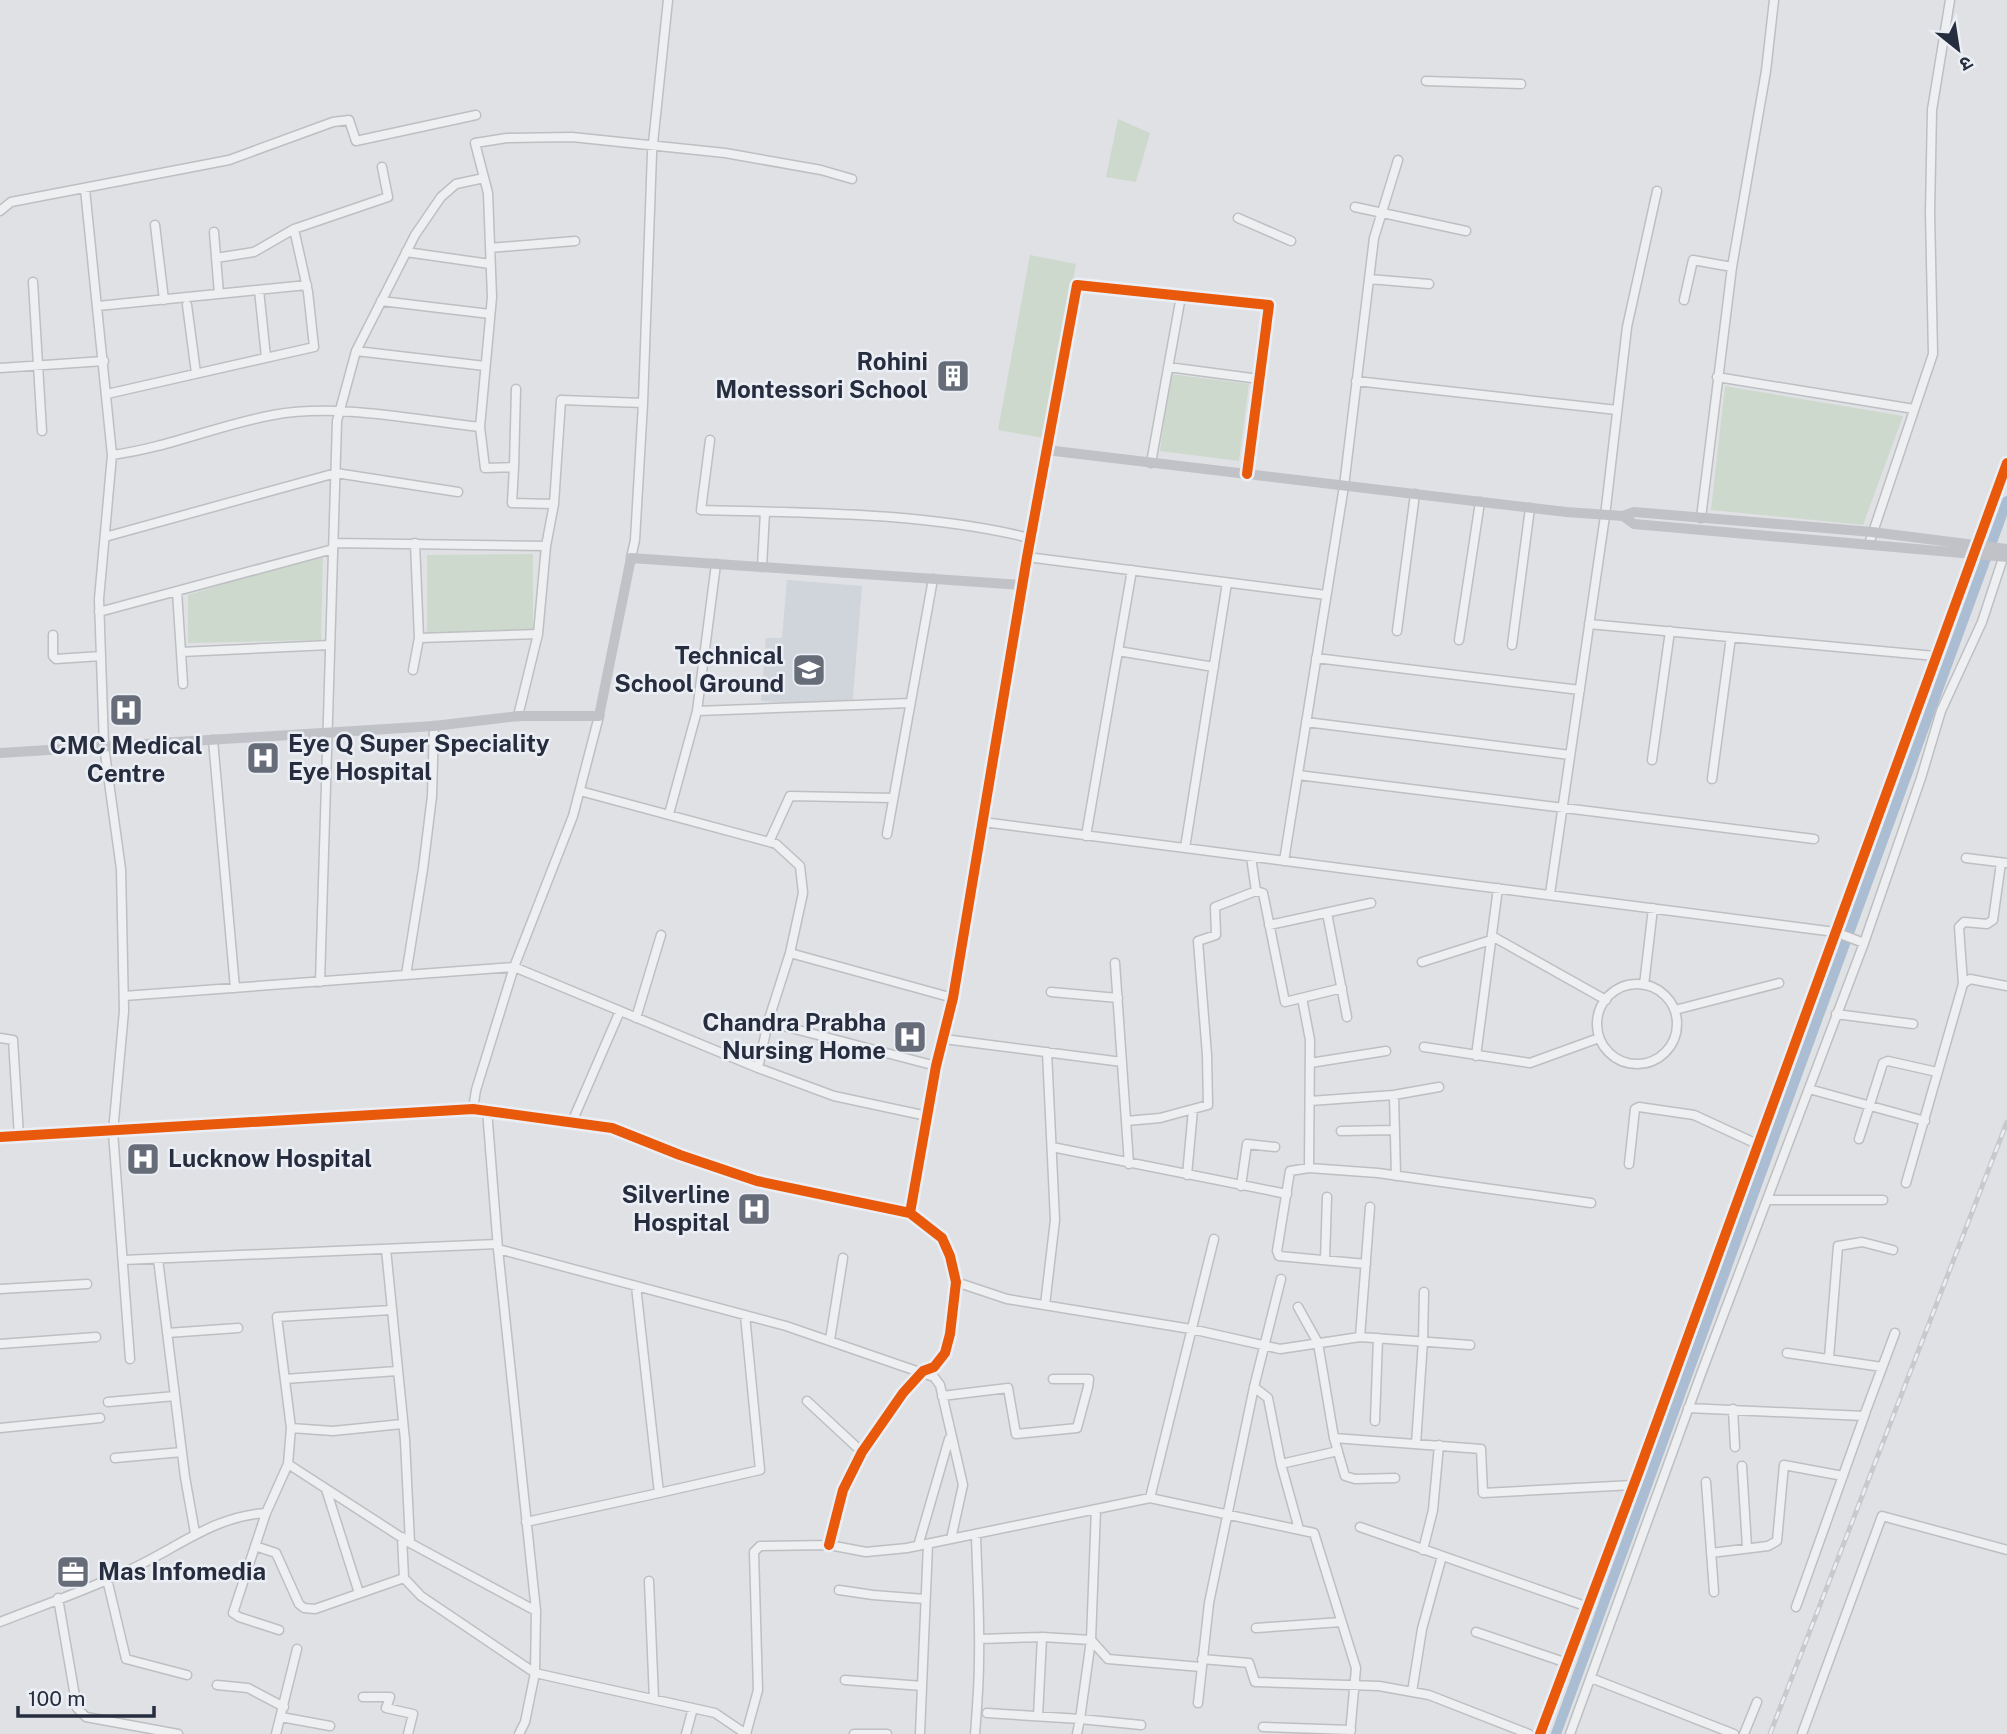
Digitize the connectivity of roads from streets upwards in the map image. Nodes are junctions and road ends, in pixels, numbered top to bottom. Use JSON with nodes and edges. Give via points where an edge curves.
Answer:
{"nodes":[{"id":1,"x":668,"y":0,"type":"edge"},
{"id":2,"x":1774,"y":0,"type":"edge"},
{"id":3,"x":1950,"y":0,"type":"edge"},
{"id":4,"x":1426,"y":81,"type":"dead end"},
{"id":5,"x":1521,"y":84,"type":"dead end"},
{"id":6,"x":476,"y":115,"type":"dead end"},
{"id":7,"x":653,"y":146,"type":"junction"},
{"id":8,"x":1398,"y":160,"type":"dead end"},
{"id":9,"x":382,"y":167,"type":"dead end"},
{"id":10,"x":484,"y":178,"type":"junction"},
{"id":11,"x":852,"y":179,"type":"dead end"},
{"id":12,"x":85,"y":189,"type":"junction"},
{"id":13,"x":1657,"y":191,"type":"dead end"},
{"id":14,"x":1355,"y":207,"type":"dead end"},
{"id":15,"x":0,"y":211,"type":"edge"},
{"id":16,"x":1382,"y":214,"type":"junction"},
{"id":17,"x":1238,"y":218,"type":"dead end"},
{"id":18,"x":155,"y":225,"type":"dead end"},
{"id":19,"x":294,"y":229,"type":"junction"},
{"id":20,"x":1466,"y":231,"type":"dead end"},
{"id":21,"x":214,"y":232,"type":"dead end"},
{"id":22,"x":575,"y":241,"type":"dead end"},
{"id":23,"x":1291,"y":241,"type":"dead end"},
{"id":24,"x":490,"y":248,"type":"junction"},
{"id":25,"x":406,"y":253,"type":"junction"},
{"id":26,"x":216,"y":258,"type":"junction"},
{"id":27,"x":491,"y":264,"type":"junction"},
{"id":28,"x":1732,"y":267,"type":"junction"},
{"id":29,"x":1369,"y":279,"type":"junction"},
{"id":30,"x":33,"y":282,"type":"dead end"},
{"id":31,"x":1429,"y":284,"type":"dead end"},
{"id":32,"x":307,"y":285,"type":"junction"},
{"id":33,"x":259,"y":290,"type":"junction"},
{"id":34,"x":219,"y":295,"type":"junction"},
{"id":35,"x":1181,"y":296,"type":"junction"},
{"id":36,"x":163,"y":300,"type":"junction"},
{"id":37,"x":1684,"y":300,"type":"dead end"},
{"id":38,"x":381,"y":301,"type":"junction"},
{"id":39,"x":187,"y":305,"type":"dead end"},
{"id":40,"x":98,"y":306,"type":"junction"},
{"id":41,"x":490,"y":314,"type":"junction"},
{"id":42,"x":356,"y":351,"type":"junction"},
{"id":43,"x":266,"y":357,"type":"junction"},
{"id":44,"x":104,"y":361,"type":"junction"},
{"id":45,"x":39,"y":366,"type":"junction"},
{"id":46,"x":485,"y":366,"type":"junction"},
{"id":47,"x":1168,"y":366,"type":"junction"},
{"id":48,"x":0,"y":368,"type":"edge"},
{"id":49,"x":196,"y":373,"type":"junction"},
{"id":50,"x":1717,"y":377,"type":"junction"},
{"id":51,"x":1259,"y":379,"type":"junction"},
{"id":52,"x":1356,"y":382,"type":"junction"},
{"id":53,"x":516,"y":389,"type":"dead end"},
{"id":54,"x":107,"y":394,"type":"junction"},
{"id":55,"x":643,"y":403,"type":"junction"},
{"id":56,"x":1914,"y":409,"type":"junction"},
{"id":57,"x":1617,"y":410,"type":"junction"},
{"id":58,"x":340,"y":411,"type":"junction"},
{"id":59,"x":480,"y":427,"type":"junction"},
{"id":60,"x":42,"y":431,"type":"dead end"},
{"id":61,"x":710,"y":440,"type":"dead end"},
{"id":62,"x":1046,"y":450,"type":"junction"},
{"id":63,"x":112,"y":455,"type":"junction"},
{"id":64,"x":1150,"y":463,"type":"junction"},
{"id":65,"x":2007,"y":463,"type":"edge"},
{"id":66,"x":514,"y":467,"type":"junction"},
{"id":67,"x":336,"y":472,"type":"junction"},
{"id":68,"x":1247,"y":474,"type":"junction"},
{"id":69,"x":1344,"y":486,"type":"junction"},
{"id":70,"x":458,"y":492,"type":"dead end"},
{"id":71,"x":1415,"y":494,"type":"junction"},
{"id":72,"x":1479,"y":502,"type":"junction"},
{"id":73,"x":554,"y":505,"type":"junction"},
{"id":74,"x":1530,"y":508,"type":"junction"},
{"id":75,"x":765,"y":512,"type":"junction"},
{"id":76,"x":1605,"y":516,"type":"junction"},
{"id":77,"x":1623,"y":516,"type":"junction"},
{"id":78,"x":1701,"y":517,"type":"junction"},
{"id":79,"x":1872,"y":532,"type":"junction"},
{"id":80,"x":104,"y":537,"type":"junction"},
{"id":81,"x":1030,"y":538,"type":"junction"},
{"id":82,"x":415,"y":542,"type":"junction"},
{"id":83,"x":1869,"y":544,"type":"junction"},
{"id":84,"x":333,"y":546,"type":"junction"},
{"id":85,"x":546,"y":546,"type":"junction"},
{"id":86,"x":1978,"y":550,"type":"junction"},
{"id":87,"x":2005,"y":552,"type":"edge"},
{"id":88,"x":1027,"y":557,"type":"junction"},
{"id":89,"x":631,"y":558,"type":"junction"},
{"id":90,"x":716,"y":564,"type":"junction"},
{"id":91,"x":762,"y":567,"type":"junction"},
{"id":92,"x":1132,"y":570,"type":"junction"},
{"id":93,"x":933,"y":579,"type":"junction"},
{"id":94,"x":1227,"y":583,"type":"junction"},
{"id":95,"x":1023,"y":585,"type":"junction"},
{"id":96,"x":177,"y":591,"type":"junction"},
{"id":97,"x":1326,"y":595,"type":"junction"},
{"id":98,"x":99,"y":612,"type":"junction"},
{"id":99,"x":1589,"y":624,"type":"junction"},
{"id":100,"x":1397,"y":631,"type":"dead end"},
{"id":101,"x":1670,"y":631,"type":"junction"},
{"id":102,"x":538,"y":634,"type":"junction"},
{"id":103,"x":53,"y":635,"type":"dead end"},
{"id":104,"x":1731,"y":637,"type":"junction"},
{"id":105,"x":419,"y":638,"type":"junction"},
{"id":106,"x":1459,"y":640,"type":"dead end"},
{"id":107,"x":330,"y":645,"type":"junction"},
{"id":108,"x":1512,"y":645,"type":"dead end"},
{"id":109,"x":1118,"y":651,"type":"junction"},
{"id":110,"x":181,"y":652,"type":"junction"},
{"id":111,"x":101,"y":656,"type":"junction"},
{"id":112,"x":1935,"y":656,"type":"junction"},
{"id":113,"x":1316,"y":658,"type":"junction"},
{"id":114,"x":1214,"y":667,"type":"junction"},
{"id":115,"x":413,"y":670,"type":"dead end"},
{"id":116,"x":183,"y":684,"type":"dead end"},
{"id":117,"x":1580,"y":690,"type":"junction"},
{"id":118,"x":910,"y":703,"type":"junction"},
{"id":119,"x":697,"y":711,"type":"junction"},
{"id":120,"x":518,"y":716,"type":"junction"},
{"id":121,"x":599,"y":716,"type":"junction"},
{"id":122,"x":1306,"y":722,"type":"junction"},
{"id":123,"x":434,"y":726,"type":"junction"},
{"id":124,"x":327,"y":733,"type":"junction"},
{"id":125,"x":213,"y":740,"type":"junction"},
{"id":126,"x":104,"y":747,"type":"junction"},
{"id":127,"x":0,"y":753,"type":"edge"},
{"id":128,"x":1570,"y":755,"type":"junction"},
{"id":129,"x":1652,"y":760,"type":"dead end"},
{"id":130,"x":1298,"y":775,"type":"junction"},
{"id":131,"x":1713,"y":779,"type":"dead end"},
{"id":132,"x":580,"y":791,"type":"junction"},
{"id":133,"x":893,"y":798,"type":"junction"},
{"id":134,"x":1562,"y":809,"type":"junction"},
{"id":135,"x":669,"y":814,"type":"junction"},
{"id":136,"x":983,"y":822,"type":"junction"},
{"id":137,"x":887,"y":834,"type":"dead end"},
{"id":138,"x":1086,"y":836,"type":"junction"},
{"id":139,"x":1814,"y":839,"type":"dead end"},
{"id":140,"x":769,"y":842,"type":"junction"},
{"id":141,"x":1185,"y":848,"type":"junction"},
{"id":142,"x":1251,"y":857,"type":"junction"},
{"id":143,"x":1966,"y":858,"type":"dead end"},
{"id":144,"x":1284,"y":861,"type":"junction"},
{"id":145,"x":2004,"y":863,"type":"edge"},
{"id":146,"x":1498,"y":888,"type":"junction"},
{"id":147,"x":1256,"y":891,"type":"junction"},
{"id":148,"x":1549,"y":894,"type":"junction"},
{"id":149,"x":1371,"y":904,"type":"dead end"},
{"id":150,"x":1653,"y":908,"type":"junction"},
{"id":151,"x":1327,"y":913,"type":"junction"},
{"id":152,"x":1269,"y":925,"type":"junction"},
{"id":153,"x":1837,"y":932,"type":"junction"},
{"id":154,"x":662,"y":935,"type":"dead end"},
{"id":155,"x":1491,"y":938,"type":"junction"},
{"id":156,"x":1861,"y":941,"type":"junction"},
{"id":157,"x":790,"y":953,"type":"junction"},
{"id":158,"x":1422,"y":962,"type":"dead end"},
{"id":159,"x":1115,"y":963,"type":"dead end"},
{"id":160,"x":513,"y":967,"type":"junction"},
{"id":161,"x":406,"y":975,"type":"junction"},
{"id":162,"x":320,"y":982,"type":"junction"},
{"id":163,"x":1779,"y":983,"type":"dead end"},
{"id":164,"x":1963,"y":984,"type":"junction"},
{"id":165,"x":1644,"y":985,"type":"junction"},
{"id":166,"x":2007,"y":986,"type":"edge"},
{"id":167,"x":235,"y":988,"type":"junction"},
{"id":168,"x":1342,"y":988,"type":"junction"},
{"id":169,"x":1051,"y":992,"type":"dead end"},
{"id":170,"x":124,"y":996,"type":"junction"},
{"id":171,"x":953,"y":998,"type":"junction"},
{"id":172,"x":1118,"y":998,"type":"junction"},
{"id":173,"x":1303,"y":998,"type":"junction"},
{"id":174,"x":1606,"y":1000,"type":"junction"},
{"id":175,"x":1675,"y":1010,"type":"junction"},
{"id":176,"x":620,"y":1011,"type":"junction"},
{"id":177,"x":1836,"y":1014,"type":"junction"},
{"id":178,"x":1347,"y":1017,"type":"dead end"},
{"id":179,"x":636,"y":1018,"type":"junction"},
{"id":180,"x":768,"y":1022,"type":"junction"},
{"id":181,"x":1913,"y":1024,"type":"dead end"},
{"id":182,"x":0,"y":1038,"type":"edge"},
{"id":183,"x":1599,"y":1038,"type":"junction"},
{"id":184,"x":944,"y":1039,"type":"junction"},
{"id":185,"x":1424,"y":1047,"type":"dead end"},
{"id":186,"x":1386,"y":1051,"type":"dead end"},
{"id":187,"x":1047,"y":1052,"type":"junction"},
{"id":188,"x":1476,"y":1056,"type":"junction"},
{"id":189,"x":1122,"y":1062,"type":"junction"},
{"id":190,"x":1310,"y":1063,"type":"junction"},
{"id":191,"x":936,"y":1066,"type":"junction"},
{"id":192,"x":758,"y":1068,"type":"junction"},
{"id":193,"x":1937,"y":1072,"type":"junction"},
{"id":194,"x":1439,"y":1087,"type":"dead end"},
{"id":195,"x":1808,"y":1089,"type":"junction"},
{"id":196,"x":1394,"y":1095,"type":"junction"},
{"id":197,"x":1310,"y":1101,"type":"junction"},
{"id":198,"x":1870,"y":1105,"type":"junction"},
{"id":199,"x":473,"y":1109,"type":"junction"},
{"id":200,"x":1194,"y":1110,"type":"junction"},
{"id":201,"x":487,"y":1111,"type":"junction"},
{"id":202,"x":927,"y":1116,"type":"junction"},
{"id":203,"x":1126,"y":1121,"type":"junction"},
{"id":204,"x":1925,"y":1121,"type":"junction"},
{"id":205,"x":572,"y":1122,"type":"junction"},
{"id":206,"x":1395,"y":1130,"type":"junction"},
{"id":207,"x":1341,"y":1131,"type":"dead end"},
{"id":208,"x":113,"y":1132,"type":"junction"},
{"id":209,"x":19,"y":1136,"type":"junction"},
{"id":210,"x":0,"y":1137,"type":"edge"},
{"id":211,"x":1859,"y":1139,"type":"dead end"},
{"id":212,"x":1757,"y":1144,"type":"junction"},
{"id":213,"x":1052,"y":1147,"type":"junction"},
{"id":214,"x":1275,"y":1147,"type":"dead end"},
{"id":215,"x":1129,"y":1164,"type":"junction"},
{"id":216,"x":1629,"y":1164,"type":"dead end"},
{"id":217,"x":1309,"y":1168,"type":"junction"},
{"id":218,"x":1187,"y":1175,"type":"junction"},
{"id":219,"x":1396,"y":1175,"type":"junction"},
{"id":220,"x":1906,"y":1183,"type":"dead end"},
{"id":221,"x":1241,"y":1186,"type":"junction"},
{"id":222,"x":1287,"y":1194,"type":"junction"},
{"id":223,"x":1327,"y":1197,"type":"dead end"},
{"id":224,"x":1767,"y":1200,"type":"junction"},
{"id":225,"x":1882,"y":1200,"type":"dead end"},
{"id":226,"x":1591,"y":1203,"type":"dead end"},
{"id":227,"x":1370,"y":1207,"type":"dead end"},
{"id":228,"x":911,"y":1213,"type":"junction"},
{"id":229,"x":1214,"y":1239,"type":"dead end"},
{"id":230,"x":498,"y":1246,"type":"junction"},
{"id":231,"x":386,"y":1249,"type":"junction"},
{"id":232,"x":1893,"y":1250,"type":"dead end"},
{"id":233,"x":843,"y":1258,"type":"dead end"},
{"id":234,"x":158,"y":1259,"type":"junction"},
{"id":235,"x":1325,"y":1259,"type":"junction"},
{"id":236,"x":123,"y":1260,"type":"junction"},
{"id":237,"x":1366,"y":1264,"type":"junction"},
{"id":238,"x":1281,"y":1279,"type":"dead end"},
{"id":239,"x":956,"y":1282,"type":"junction"},
{"id":240,"x":87,"y":1284,"type":"dead end"},
{"id":241,"x":636,"y":1286,"type":"junction"},
{"id":242,"x":0,"y":1289,"type":"edge"},
{"id":243,"x":1424,"y":1292,"type":"dead end"},
{"id":244,"x":1045,"y":1305,"type":"junction"},
{"id":245,"x":1298,"y":1307,"type":"dead end"},
{"id":246,"x":391,"y":1310,"type":"junction"},
{"id":247,"x":745,"y":1315,"type":"junction"},
{"id":248,"x":238,"y":1328,"type":"dead end"},
{"id":249,"x":1191,"y":1329,"type":"junction"},
{"id":250,"x":1895,"y":1332,"type":"dead end"},
{"id":251,"x":167,"y":1333,"type":"junction"},
{"id":252,"x":96,"y":1337,"type":"dead end"},
{"id":253,"x":1360,"y":1337,"type":"junction"},
{"id":254,"x":1378,"y":1338,"type":"junction"},
{"id":255,"x":830,"y":1340,"type":"junction"},
{"id":256,"x":1423,"y":1341,"type":"junction"},
{"id":257,"x":0,"y":1343,"type":"edge"},
{"id":258,"x":1318,"y":1343,"type":"junction"},
{"id":259,"x":1470,"y":1345,"type":"dead end"},
{"id":260,"x":1264,"y":1346,"type":"junction"},
{"id":261,"x":1787,"y":1353,"type":"dead end"},
{"id":262,"x":1829,"y":1358,"type":"junction"},
{"id":263,"x":130,"y":1359,"type":"dead end"},
{"id":264,"x":1882,"y":1367,"type":"junction"},
{"id":265,"x":397,"y":1371,"type":"junction"},
{"id":266,"x":923,"y":1371,"type":"junction"},
{"id":267,"x":285,"y":1379,"type":"junction"},
{"id":268,"x":1053,"y":1379,"type":"dead end"},
{"id":269,"x":1254,"y":1387,"type":"junction"},
{"id":270,"x":175,"y":1396,"type":"junction"},
{"id":271,"x":942,"y":1396,"type":"junction"},
{"id":272,"x":807,"y":1401,"type":"dead end"},
{"id":273,"x":108,"y":1402,"type":"dead end"},
{"id":274,"x":1688,"y":1408,"type":"junction"},
{"id":275,"x":1733,"y":1409,"type":"junction"},
{"id":276,"x":1864,"y":1414,"type":"junction"},
{"id":277,"x":100,"y":1418,"type":"dead end"},
{"id":278,"x":1375,"y":1421,"type":"dead end"},
{"id":279,"x":402,"y":1424,"type":"junction"},
{"id":280,"x":0,"y":1428,"type":"edge"},
{"id":281,"x":291,"y":1428,"type":"junction"},
{"id":282,"x":950,"y":1436,"type":"junction"},
{"id":283,"x":1334,"y":1438,"type":"junction"},
{"id":284,"x":1416,"y":1444,"type":"junction"},
{"id":285,"x":1440,"y":1445,"type":"junction"},
{"id":286,"x":1735,"y":1447,"type":"dead end"},
{"id":287,"x":1338,"y":1451,"type":"junction"},
{"id":288,"x":182,"y":1452,"type":"junction"},
{"id":289,"x":862,"y":1452,"type":"junction"},
{"id":290,"x":114,"y":1458,"type":"dead end"},
{"id":291,"x":288,"y":1464,"type":"junction"},
{"id":292,"x":1281,"y":1464,"type":"junction"},
{"id":293,"x":1742,"y":1465,"type":"dead end"},
{"id":294,"x":1843,"y":1476,"type":"junction"},
{"id":295,"x":1395,"y":1478,"type":"dead end"},
{"id":296,"x":1706,"y":1482,"type":"dead end"},
{"id":297,"x":1633,"y":1485,"type":"junction"},
{"id":298,"x":325,"y":1488,"type":"junction"},
{"id":299,"x":659,"y":1493,"type":"junction"},
{"id":300,"x":1150,"y":1497,"type":"junction"},
{"id":301,"x":1096,"y":1509,"type":"junction"},
{"id":302,"x":266,"y":1513,"type":"junction"},
{"id":303,"x":1229,"y":1514,"type":"junction"},
{"id":304,"x":526,"y":1522,"type":"junction"},
{"id":305,"x":1360,"y":1527,"type":"dead end"},
{"id":306,"x":1299,"y":1529,"type":"junction"},
{"id":307,"x":195,"y":1533,"type":"junction"},
{"id":308,"x":976,"y":1534,"type":"junction"},
{"id":309,"x":402,"y":1537,"type":"junction"},
{"id":310,"x":951,"y":1539,"type":"junction"},
{"id":311,"x":410,"y":1542,"type":"junction"},
{"id":312,"x":928,"y":1544,"type":"junction"},
{"id":313,"x":829,"y":1545,"type":"junction"},
{"id":314,"x":255,"y":1546,"type":"junction"},
{"id":315,"x":918,"y":1546,"type":"junction"},
{"id":316,"x":1747,"y":1547,"type":"junction"},
{"id":317,"x":1423,"y":1550,"type":"junction"},
{"id":318,"x":2007,"y":1550,"type":"edge"},
{"id":319,"x":1711,"y":1553,"type":"junction"},
{"id":320,"x":1442,"y":1556,"type":"junction"},
{"id":321,"x":404,"y":1578,"type":"junction"},
{"id":322,"x":107,"y":1579,"type":"junction"},
{"id":323,"x":649,"y":1581,"type":"dead end"},
{"id":324,"x":839,"y":1590,"type":"dead end"},
{"id":325,"x":1714,"y":1592,"type":"dead end"},
{"id":326,"x":359,"y":1593,"type":"junction"},
{"id":327,"x":58,"y":1598,"type":"junction"},
{"id":328,"x":925,"y":1599,"type":"junction"},
{"id":329,"x":1588,"y":1607,"type":"junction"},
{"id":330,"x":1796,"y":1607,"type":"dead end"},
{"id":331,"x":536,"y":1611,"type":"junction"},
{"id":332,"x":0,"y":1622,"type":"edge"},
{"id":333,"x":1341,"y":1622,"type":"junction"},
{"id":334,"x":1256,"y":1629,"type":"dead end"},
{"id":335,"x":279,"y":1630,"type":"dead end"},
{"id":336,"x":1476,"y":1632,"type":"dead end"},
{"id":337,"x":1042,"y":1637,"type":"junction"},
{"id":338,"x":979,"y":1639,"type":"junction"},
{"id":339,"x":1091,"y":1640,"type":"junction"},
{"id":340,"x":297,"y":1649,"type":"dead end"},
{"id":341,"x":1202,"y":1663,"type":"junction"},
{"id":342,"x":1567,"y":1663,"type":"junction"},
{"id":343,"x":535,"y":1674,"type":"junction"},
{"id":344,"x":187,"y":1675,"type":"dead end"},
{"id":345,"x":1591,"y":1678,"type":"junction"},
{"id":346,"x":845,"y":1680,"type":"dead end"},
{"id":347,"x":217,"y":1685,"type":"dead end"},
{"id":348,"x":1355,"y":1685,"type":"junction"},
{"id":349,"x":922,"y":1686,"type":"junction"},
{"id":350,"x":1412,"y":1692,"type":"junction"},
{"id":351,"x":363,"y":1697,"type":"dead end"},
{"id":352,"x":654,"y":1699,"type":"junction"},
{"id":353,"x":1757,"y":1702,"type":"dead end"},
{"id":354,"x":1198,"y":1703,"type":"dead end"},
{"id":355,"x":284,"y":1707,"type":"junction"},
{"id":356,"x":693,"y":1708,"type":"junction"},
{"id":357,"x":987,"y":1713,"type":"dead end"},
{"id":358,"x":1038,"y":1716,"type":"junction"},
{"id":359,"x":281,"y":1717,"type":"junction"},
{"id":360,"x":1080,"y":1719,"type":"junction"},
{"id":361,"x":330,"y":1726,"type":"dead end"},
{"id":362,"x":1140,"y":1726,"type":"dead end"},
{"id":363,"x":1262,"y":1727,"type":"dead end"},
{"id":364,"x":1350,"y":1732,"type":"edge"},
{"id":365,"x":178,"y":1734,"type":"edge"},
{"id":366,"x":276,"y":1734,"type":"edge"},
{"id":367,"x":408,"y":1734,"type":"edge"},
{"id":368,"x":519,"y":1734,"type":"edge"},
{"id":369,"x":686,"y":1734,"type":"edge"},
{"id":370,"x":746,"y":1734,"type":"edge"},
{"id":371,"x":854,"y":1734,"type":"edge"},
{"id":372,"x":887,"y":1734,"type":"edge"},
{"id":373,"x":920,"y":1734,"type":"edge"},
{"id":374,"x":975,"y":1734,"type":"edge"},
{"id":375,"x":1077,"y":1734,"type":"edge"},
{"id":376,"x":1529,"y":1734,"type":"edge"},
{"id":377,"x":1540,"y":1734,"type":"edge"},
{"id":378,"x":1570,"y":1734,"type":"edge"},
{"id":379,"x":1734,"y":1734,"type":"edge"},
{"id":380,"x":1744,"y":1734,"type":"edge"},
{"id":381,"x":1802,"y":1734,"type":"edge"}],
"edges":[{"from":1,"to":7,"type":"street"},
{"from":2,"to":28,"type":"street"},
{"from":3,"to":56,"type":"street","via":[[1932,110],[1933,354]]},
{"from":4,"to":5,"type":"street"},
{"from":6,"to":12,"type":"street","via":[[356,141],[349,120],[332,122],[229,160]]},
{"from":7,"to":10,"type":"street","via":[[572,137],[475,143]]},
{"from":7,"to":11,"type":"street","via":[[725,153]]},
{"from":7,"to":55,"type":"street"},
{"from":8,"to":16,"type":"street"},
{"from":9,"to":19,"type":"street","via":[[388,197]]},
{"from":10,"to":24,"type":"street"},
{"from":10,"to":25,"type":"street","via":[[456,184],[441,197]]},
{"from":12,"to":15,"type":"street","via":[[11,202]]},
{"from":12,"to":40,"type":"street"},
{"from":13,"to":57,"type":"street","via":[[1627,327]]},
{"from":14,"to":16,"type":"street"},
{"from":16,"to":20,"type":"street"},
{"from":16,"to":29,"type":"street"},
{"from":17,"to":23,"type":"street"},
{"from":18,"to":36,"type":"street"},
{"from":19,"to":26,"type":"street","via":[[254,252]]},
{"from":19,"to":32,"type":"street"},
{"from":21,"to":26,"type":"street"},
{"from":22,"to":24,"type":"street"},
{"from":24,"to":27,"type":"street"},
{"from":25,"to":27,"type":"street"},
{"from":25,"to":38,"type":"street"},
{"from":26,"to":34,"type":"street"},
{"from":27,"to":41,"type":"street"},
{"from":28,"to":37,"type":"street","via":[[1693,260]]},
{"from":28,"to":50,"type":"street"},
{"from":29,"to":31,"type":"street"},
{"from":29,"to":52,"type":"street"},
{"from":30,"to":45,"type":"street"},
{"from":32,"to":33,"type":"street"},
{"from":32,"to":43,"type":"street","via":[[314,347]]},
{"from":33,"to":34,"type":"street"},
{"from":33,"to":43,"type":"street"},
{"from":34,"to":36,"type":"street"},
{"from":35,"to":47,"type":"street"},
{"from":35,"to":51,"type":"street","via":[[1269,305]]},
{"from":35,"to":62,"type":"street","via":[[1077,285]]},
{"from":36,"to":40,"type":"street"},
{"from":38,"to":41,"type":"street"},
{"from":38,"to":42,"type":"street"},
{"from":39,"to":49,"type":"street"},
{"from":40,"to":44,"type":"street"},
{"from":41,"to":46,"type":"street"},
{"from":42,"to":46,"type":"street"},
{"from":42,"to":58,"type":"street"},
{"from":43,"to":49,"type":"street"},
{"from":44,"to":45,"type":"street"},
{"from":44,"to":54,"type":"street"},
{"from":45,"to":48,"type":"street"},
{"from":45,"to":60,"type":"street"},
{"from":46,"to":59,"type":"street"},
{"from":47,"to":51,"type":"street"},
{"from":47,"to":64,"type":"street"},
{"from":49,"to":54,"type":"street"},
{"from":50,"to":56,"type":"street"},
{"from":50,"to":78,"type":"street"},
{"from":51,"to":68,"type":"street"},
{"from":52,"to":57,"type":"street"},
{"from":52,"to":69,"type":"street"},
{"from":53,"to":66,"type":"street"},
{"from":54,"to":63,"type":"street"},
{"from":55,"to":73,"type":"street","via":[[561,400]]},
{"from":55,"to":89,"type":"street"},
{"from":56,"to":79,"type":"street"},
{"from":57,"to":76,"type":"street"},
{"from":58,"to":59,"type":"street"},
{"from":58,"to":63,"type":"street","via":[[273,415]]},
{"from":58,"to":67,"type":"street"},
{"from":59,"to":66,"type":"street","via":[[485,468]]},
{"from":61,"to":75,"type":"street","via":[[701,510]]},
{"from":62,"to":64,"type":"street"},
{"from":62,"to":81,"type":"street"},
{"from":63,"to":80,"type":"street"},
{"from":64,"to":68,"type":"street"},
{"from":65,"to":86,"type":"street"},
{"from":66,"to":73,"type":"street","via":[[512,503]]},
{"from":67,"to":70,"type":"street"},
{"from":67,"to":80,"type":"street"},
{"from":67,"to":84,"type":"street"},
{"from":68,"to":69,"type":"street"},
{"from":69,"to":71,"type":"street"},
{"from":69,"to":97,"type":"street"},
{"from":71,"to":72,"type":"street"},
{"from":71,"to":100,"type":"street"},
{"from":72,"to":74,"type":"street"},
{"from":72,"to":106,"type":"street"},
{"from":73,"to":85,"type":"street"},
{"from":74,"to":76,"type":"street"},
{"from":74,"to":108,"type":"street"},
{"from":75,"to":81,"type":"street","via":[[917,519]]},
{"from":75,"to":91,"type":"street"},
{"from":76,"to":77,"type":"street"},
{"from":76,"to":99,"type":"street"},
{"from":77,"to":78,"type":"street","via":[[1634,512]]},
{"from":77,"to":83,"type":"street","via":[[1633,524]]},
{"from":78,"to":79,"type":"street"},
{"from":79,"to":83,"type":"street"},
{"from":79,"to":86,"type":"street"},
{"from":80,"to":98,"type":"street"},
{"from":81,"to":88,"type":"street"},
{"from":82,"to":84,"type":"street"},
{"from":82,"to":85,"type":"street"},
{"from":82,"to":105,"type":"street"},
{"from":83,"to":86,"type":"street"},
{"from":84,"to":96,"type":"street"},
{"from":84,"to":107,"type":"street"},
{"from":85,"to":102,"type":"street"},
{"from":86,"to":87,"type":"street"},
{"from":86,"to":112,"type":"street"},
{"from":87,"to":156,"type":"street","via":[[1982,622],[1941,711]]},
{"from":88,"to":92,"type":"street"},
{"from":88,"to":95,"type":"street"},
{"from":89,"to":90,"type":"street"},
{"from":89,"to":121,"type":"street"},
{"from":90,"to":91,"type":"street"},
{"from":90,"to":119,"type":"street"},
{"from":91,"to":93,"type":"street"},
{"from":92,"to":94,"type":"street"},
{"from":92,"to":109,"type":"street"},
{"from":93,"to":95,"type":"street"},
{"from":93,"to":118,"type":"street"},
{"from":94,"to":97,"type":"street"},
{"from":94,"to":114,"type":"street"},
{"from":95,"to":136,"type":"street"},
{"from":96,"to":98,"type":"street"},
{"from":96,"to":110,"type":"street"},
{"from":97,"to":113,"type":"street"},
{"from":98,"to":111,"type":"street"},
{"from":99,"to":101,"type":"street"},
{"from":99,"to":117,"type":"street"},
{"from":101,"to":104,"type":"street"},
{"from":101,"to":129,"type":"street"},
{"from":102,"to":105,"type":"street"},
{"from":102,"to":120,"type":"street"},
{"from":103,"to":111,"type":"street","via":[[56,659]]},
{"from":104,"to":112,"type":"street"},
{"from":104,"to":131,"type":"street"},
{"from":105,"to":115,"type":"street"},
{"from":107,"to":110,"type":"street"},
{"from":107,"to":124,"type":"street"},
{"from":109,"to":114,"type":"street"},
{"from":109,"to":138,"type":"street"},
{"from":110,"to":116,"type":"street"},
{"from":111,"to":126,"type":"street"},
{"from":112,"to":153,"type":"street"},
{"from":113,"to":117,"type":"street"},
{"from":113,"to":122,"type":"street"},
{"from":114,"to":141,"type":"street"},
{"from":117,"to":128,"type":"street"},
{"from":118,"to":119,"type":"street"},
{"from":118,"to":133,"type":"street"},
{"from":119,"to":135,"type":"street"},
{"from":120,"to":121,"type":"street"},
{"from":120,"to":123,"type":"street"},
{"from":121,"to":132,"type":"street"},
{"from":122,"to":128,"type":"street"},
{"from":122,"to":130,"type":"street"},
{"from":123,"to":124,"type":"street"},
{"from":123,"to":161,"type":"street","via":[[432,796]]},
{"from":124,"to":125,"type":"street"},
{"from":124,"to":162,"type":"street"},
{"from":125,"to":126,"type":"street"},
{"from":125,"to":167,"type":"street"},
{"from":126,"to":127,"type":"street"},
{"from":126,"to":170,"type":"street","via":[[121,869]]},
{"from":128,"to":134,"type":"street"},
{"from":130,"to":134,"type":"street"},
{"from":130,"to":144,"type":"street"},
{"from":132,"to":135,"type":"street"},
{"from":132,"to":160,"type":"street"},
{"from":133,"to":137,"type":"street"},
{"from":133,"to":140,"type":"street","via":[[790,796]]},
{"from":134,"to":139,"type":"street"},
{"from":134,"to":148,"type":"street"},
{"from":135,"to":140,"type":"street"},
{"from":136,"to":138,"type":"street"},
{"from":136,"to":171,"type":"street"},
{"from":138,"to":141,"type":"street"},
{"from":140,"to":157,"type":"street","via":[[800,866],[803,893]]},
{"from":141,"to":142,"type":"street"},
{"from":142,"to":144,"type":"street"},
{"from":142,"to":147,"type":"street"},
{"from":143,"to":145,"type":"street"},
{"from":144,"to":146,"type":"street"},
{"from":145,"to":164,"type":"street","via":[[1993,920],[1987,924],[1964,922],[1959,927]]},
{"from":146,"to":148,"type":"street"},
{"from":146,"to":155,"type":"street"},
{"from":147,"to":152,"type":"street","via":[[1263,894]]},
{"from":147,"to":200,"type":"street","via":[[1215,908],[1216,935],[1198,941],[1209,1101]]},
{"from":148,"to":150,"type":"street"},
{"from":149,"to":151,"type":"street"},
{"from":150,"to":153,"type":"street"},
{"from":150,"to":165,"type":"street"},
{"from":151,"to":152,"type":"street"},
{"from":151,"to":168,"type":"street"},
{"from":152,"to":173,"type":"street","via":[[1284,1002]]},
{"from":153,"to":156,"type":"street"},
{"from":153,"to":212,"type":"street"},
{"from":154,"to":179,"type":"street"},
{"from":155,"to":158,"type":"street"},
{"from":155,"to":174,"type":"street"},
{"from":155,"to":188,"type":"street"},
{"from":156,"to":177,"type":"street"},
{"from":157,"to":171,"type":"street"},
{"from":157,"to":180,"type":"street"},
{"from":159,"to":172,"type":"street"},
{"from":160,"to":161,"type":"street"},
{"from":160,"to":176,"type":"street"},
{"from":160,"to":199,"type":"street"},
{"from":161,"to":162,"type":"street"},
{"from":162,"to":167,"type":"street"},
{"from":163,"to":175,"type":"street"},
{"from":164,"to":166,"type":"street","via":[[1970,979]]},
{"from":164,"to":193,"type":"street"},
{"from":165,"to":174,"type":"street","via":[[1624,986]]},
{"from":165,"to":175,"type":"street","via":[[1665,995]]},
{"from":167,"to":170,"type":"street"},
{"from":168,"to":173,"type":"street"},
{"from":168,"to":178,"type":"street"},
{"from":169,"to":172,"type":"street"},
{"from":170,"to":208,"type":"street"},
{"from":171,"to":184,"type":"street"},
{"from":172,"to":189,"type":"street"},
{"from":173,"to":190,"type":"street"},
{"from":174,"to":183,"type":"street","via":[[1597,1020]]},
{"from":175,"to":183,"type":"street","via":[[1673,1041],[1650,1062],[1619,1060]]},
{"from":176,"to":179,"type":"street"},
{"from":176,"to":205,"type":"street"},
{"from":177,"to":181,"type":"street"},
{"from":177,"to":195,"type":"street"},
{"from":179,"to":192,"type":"street"},
{"from":180,"to":191,"type":"street"},
{"from":180,"to":192,"type":"street"},
{"from":182,"to":209,"type":"street","via":[[13,1040]]},
{"from":183,"to":188,"type":"street","via":[[1530,1063]]},
{"from":184,"to":187,"type":"street"},
{"from":184,"to":191,"type":"street"},
{"from":185,"to":188,"type":"street"},
{"from":186,"to":190,"type":"street"},
{"from":187,"to":189,"type":"street"},
{"from":187,"to":213,"type":"street"},
{"from":189,"to":203,"type":"street"},
{"from":190,"to":197,"type":"street"},
{"from":191,"to":202,"type":"street"},
{"from":192,"to":202,"type":"street","via":[[834,1096]]},
{"from":193,"to":198,"type":"street","via":[[1882,1063]]},
{"from":193,"to":204,"type":"street"},
{"from":194,"to":196,"type":"street"},
{"from":195,"to":198,"type":"street"},
{"from":195,"to":224,"type":"street"},
{"from":196,"to":197,"type":"street"},
{"from":196,"to":206,"type":"street"},
{"from":197,"to":217,"type":"street"},
{"from":198,"to":204,"type":"street"},
{"from":198,"to":211,"type":"street"},
{"from":199,"to":201,"type":"street"},
{"from":199,"to":208,"type":"street"},
{"from":200,"to":203,"type":"street"},
{"from":200,"to":218,"type":"street"},
{"from":201,"to":205,"type":"street"},
{"from":201,"to":230,"type":"street"},
{"from":202,"to":228,"type":"street"},
{"from":203,"to":215,"type":"street"},
{"from":204,"to":220,"type":"street"},
{"from":205,"to":228,"type":"street","via":[[612,1128],[757,1181]]},
{"from":206,"to":207,"type":"street"},
{"from":206,"to":219,"type":"street"},
{"from":208,"to":209,"type":"street"},
{"from":208,"to":236,"type":"street"},
{"from":209,"to":210,"type":"street"},
{"from":212,"to":216,"type":"street","via":[[1694,1115],[1639,1107]]},
{"from":212,"to":297,"type":"street"},
{"from":213,"to":215,"type":"street"},
{"from":213,"to":244,"type":"street","via":[[1055,1220]]},
{"from":214,"to":221,"type":"street","via":[[1247,1144]]},
{"from":215,"to":218,"type":"street"},
{"from":217,"to":219,"type":"street"},
{"from":217,"to":222,"type":"street","via":[[1290,1171]]},
{"from":218,"to":221,"type":"street"},
{"from":219,"to":226,"type":"street"},
{"from":221,"to":222,"type":"street"},
{"from":222,"to":235,"type":"street","via":[[1279,1256]]},
{"from":223,"to":235,"type":"street"},
{"from":224,"to":225,"type":"street"},
{"from":224,"to":274,"type":"street"},
{"from":227,"to":237,"type":"street"},
{"from":228,"to":239,"type":"street","via":[[942,1238]]},
{"from":229,"to":249,"type":"street"},
{"from":230,"to":231,"type":"street"},
{"from":230,"to":241,"type":"street"},
{"from":230,"to":304,"type":"street"},
{"from":231,"to":234,"type":"street"},
{"from":231,"to":246,"type":"street"},
{"from":232,"to":262,"type":"street","via":[[1862,1242],[1838,1246]]},
{"from":233,"to":255,"type":"street"},
{"from":234,"to":236,"type":"street"},
{"from":234,"to":251,"type":"street"},
{"from":235,"to":237,"type":"street"},
{"from":236,"to":263,"type":"street"},
{"from":237,"to":253,"type":"street"},
{"from":238,"to":260,"type":"street"},
{"from":239,"to":244,"type":"street","via":[[1007,1299]]},
{"from":239,"to":266,"type":"street","via":[[946,1353],[934,1367]]},
{"from":240,"to":242,"type":"street"},
{"from":241,"to":247,"type":"street"},
{"from":241,"to":299,"type":"street"},
{"from":243,"to":256,"type":"street"},
{"from":244,"to":249,"type":"street"},
{"from":245,"to":258,"type":"street"},
{"from":246,"to":265,"type":"street"},
{"from":246,"to":267,"type":"street","via":[[277,1317]]},
{"from":247,"to":255,"type":"street"},
{"from":247,"to":299,"type":"street","via":[[760,1470]]},
{"from":248,"to":251,"type":"street"},
{"from":249,"to":260,"type":"street"},
{"from":249,"to":300,"type":"street"},
{"from":250,"to":264,"type":"street"},
{"from":251,"to":270,"type":"street"},
{"from":252,"to":257,"type":"street"},
{"from":253,"to":254,"type":"street"},
{"from":253,"to":258,"type":"street"},
{"from":254,"to":256,"type":"street"},
{"from":254,"to":278,"type":"street"},
{"from":255,"to":266,"type":"street"},
{"from":256,"to":259,"type":"street"},
{"from":256,"to":284,"type":"street"},
{"from":258,"to":260,"type":"street","via":[[1280,1349]]},
{"from":258,"to":283,"type":"street"},
{"from":260,"to":269,"type":"street"},
{"from":261,"to":262,"type":"street"},
{"from":262,"to":264,"type":"street"},
{"from":264,"to":276,"type":"street"},
{"from":265,"to":267,"type":"street"},
{"from":265,"to":279,"type":"street"},
{"from":266,"to":271,"type":"street","via":[[937,1380]]},
{"from":266,"to":289,"type":"street"},
{"from":267,"to":281,"type":"street"},
{"from":268,"to":271,"type":"street","via":[[1089,1379],[1077,1428],[1016,1434],[1008,1388]]},
{"from":269,"to":292,"type":"street","via":[[1268,1398]]},
{"from":269,"to":303,"type":"street"},
{"from":270,"to":273,"type":"street"},
{"from":270,"to":288,"type":"street"},
{"from":271,"to":282,"type":"street"},
{"from":272,"to":289,"type":"street"},
{"from":274,"to":275,"type":"street"},
{"from":274,"to":345,"type":"street"},
{"from":275,"to":276,"type":"street"},
{"from":275,"to":286,"type":"street"},
{"from":276,"to":294,"type":"street"},
{"from":277,"to":280,"type":"street"},
{"from":279,"to":281,"type":"street","via":[[333,1432]]},
{"from":279,"to":311,"type":"street"},
{"from":281,"to":291,"type":"street"},
{"from":282,"to":310,"type":"street","via":[[963,1485]]},
{"from":282,"to":315,"type":"street"},
{"from":283,"to":284,"type":"street"},
{"from":283,"to":287,"type":"street"},
{"from":284,"to":285,"type":"street"},
{"from":285,"to":297,"type":"street","via":[[1481,1449],[1483,1493]]},
{"from":285,"to":317,"type":"street"},
{"from":287,"to":292,"type":"street"},
{"from":287,"to":295,"type":"street","via":[[1345,1476]]},
{"from":288,"to":290,"type":"street"},
{"from":288,"to":307,"type":"street"},
{"from":289,"to":313,"type":"street","via":[[843,1490]]},
{"from":291,"to":298,"type":"street"},
{"from":291,"to":302,"type":"street"},
{"from":292,"to":306,"type":"street"},
{"from":293,"to":316,"type":"street"},
{"from":294,"to":316,"type":"street","via":[[1784,1465],[1777,1541]]},
{"from":294,"to":330,"type":"street"},
{"from":296,"to":319,"type":"street"},
{"from":297,"to":329,"type":"street"},
{"from":298,"to":309,"type":"street"},
{"from":298,"to":326,"type":"street"},
{"from":299,"to":304,"type":"street"},
{"from":300,"to":301,"type":"street"},
{"from":300,"to":303,"type":"street"},
{"from":301,"to":308,"type":"street"},
{"from":301,"to":339,"type":"street"},
{"from":302,"to":307,"type":"street","via":[[243,1514]]},
{"from":302,"to":314,"type":"street"},
{"from":303,"to":306,"type":"street"},
{"from":303,"to":341,"type":"street","via":[[1209,1603]]},
{"from":304,"to":331,"type":"street"},
{"from":305,"to":317,"type":"street"},
{"from":306,"to":333,"type":"street","via":[[1314,1533]]},
{"from":307,"to":322,"type":"street"},
{"from":308,"to":310,"type":"street"},
{"from":308,"to":338,"type":"street"},
{"from":309,"to":311,"type":"street"},
{"from":309,"to":321,"type":"street"},
{"from":310,"to":312,"type":"street"},
{"from":311,"to":331,"type":"street"},
{"from":312,"to":315,"type":"street"},
{"from":312,"to":328,"type":"street"},
{"from":313,"to":315,"type":"street","via":[[866,1552]]},
{"from":313,"to":370,"type":"street","via":[[760,1546],[754,1552],[758,1690]]},
{"from":314,"to":326,"type":"street","via":[[276,1553],[304,1608],[315,1609]]},
{"from":314,"to":335,"type":"street","via":[[233,1612]]},
{"from":316,"to":319,"type":"street"},
{"from":317,"to":320,"type":"street"},
{"from":318,"to":381,"type":"street","via":[[1881,1516]]},
{"from":319,"to":325,"type":"street"},
{"from":320,"to":329,"type":"street"},
{"from":320,"to":350,"type":"street","via":[[1422,1629]]},
{"from":321,"to":326,"type":"street"},
{"from":321,"to":343,"type":"street","via":[[421,1596]]},
{"from":322,"to":327,"type":"street"},
{"from":322,"to":344,"type":"street","via":[[126,1659]]},
{"from":323,"to":352,"type":"street"},
{"from":324,"to":328,"type":"street"},
{"from":327,"to":332,"type":"street"},
{"from":327,"to":365,"type":"street","via":[[78,1708],[86,1717]]},
{"from":328,"to":349,"type":"street"},
{"from":329,"to":342,"type":"street"},
{"from":331,"to":343,"type":"street"},
{"from":333,"to":334,"type":"street"},
{"from":333,"to":348,"type":"street","via":[[1356,1668]]},
{"from":336,"to":342,"type":"street"},
{"from":337,"to":338,"type":"street"},
{"from":337,"to":339,"type":"street"},
{"from":337,"to":358,"type":"street"},
{"from":338,"to":374,"type":"street"},
{"from":339,"to":341,"type":"street","via":[[1108,1659]]},
{"from":339,"to":360,"type":"street"},
{"from":340,"to":355,"type":"street"},
{"from":341,"to":348,"type":"street","via":[[1249,1663],[1255,1682]]},
{"from":341,"to":354,"type":"street"},
{"from":342,"to":377,"type":"street"},
{"from":343,"to":352,"type":"street"},
{"from":343,"to":368,"type":"street"},
{"from":345,"to":378,"type":"street"},
{"from":345,"to":379,"type":"street"},
{"from":346,"to":349,"type":"street"},
{"from":347,"to":355,"type":"street","via":[[248,1688]]},
{"from":348,"to":350,"type":"street"},
{"from":348,"to":364,"type":"street"},
{"from":349,"to":373,"type":"street"},
{"from":350,"to":376,"type":"street"},
{"from":351,"to":367,"type":"street","via":[[390,1697],[386,1708],[413,1714]]},
{"from":352,"to":356,"type":"street"},
{"from":353,"to":380,"type":"street"},
{"from":355,"to":359,"type":"street"},
{"from":356,"to":369,"type":"street"},
{"from":356,"to":370,"type":"street","via":[[715,1713]]},
{"from":357,"to":358,"type":"street"},
{"from":358,"to":360,"type":"street"},
{"from":359,"to":361,"type":"street"},
{"from":359,"to":366,"type":"street"},
{"from":360,"to":362,"type":"street"},
{"from":360,"to":375,"type":"street"},
{"from":363,"to":364,"type":"street"},
{"from":371,"to":372,"type":"street"}]}
